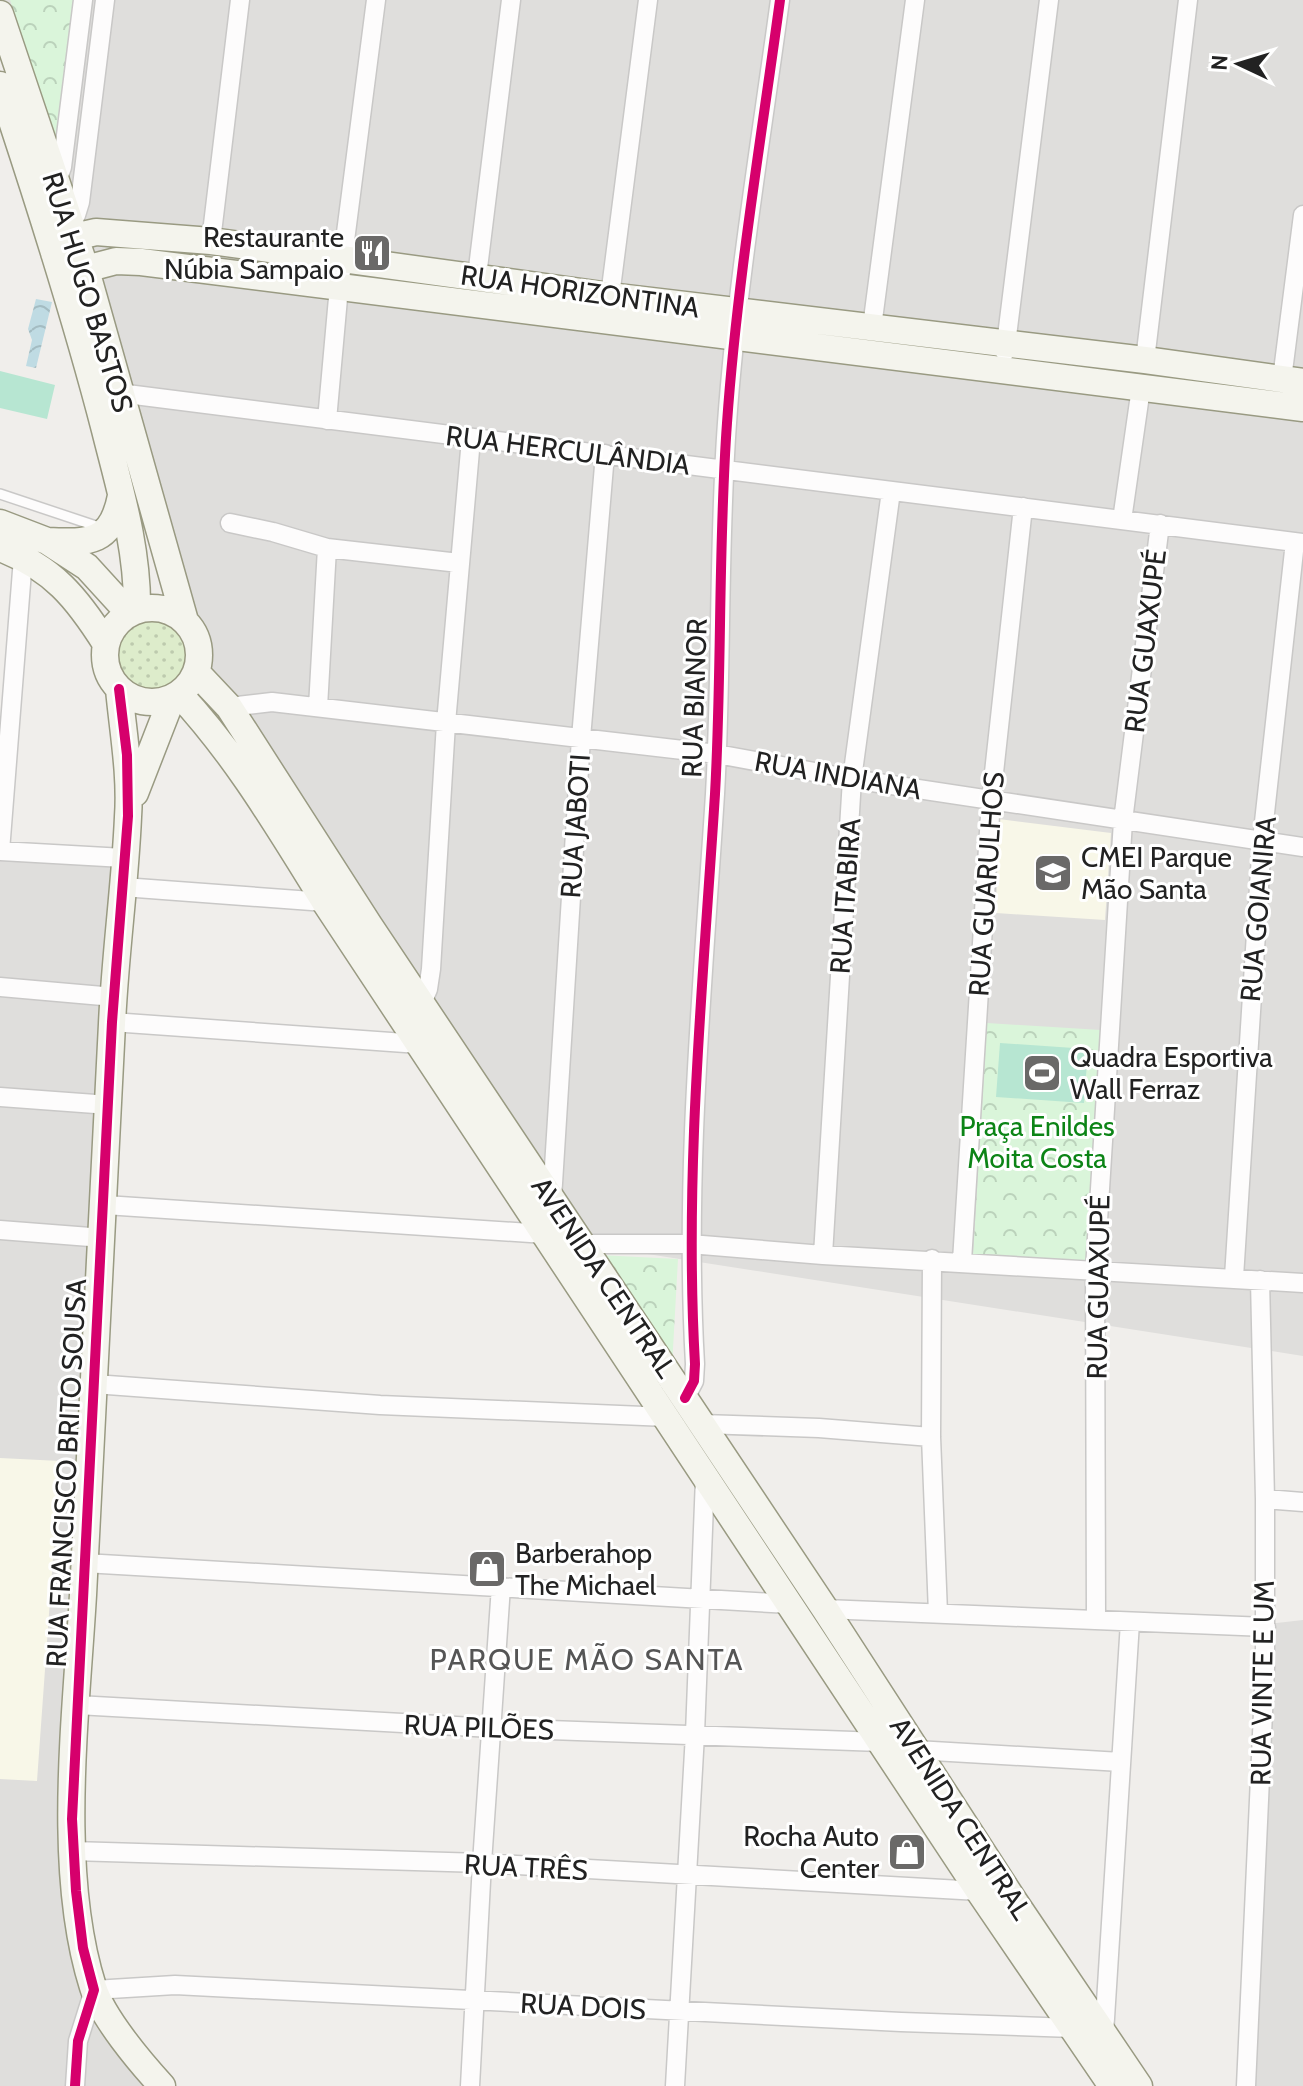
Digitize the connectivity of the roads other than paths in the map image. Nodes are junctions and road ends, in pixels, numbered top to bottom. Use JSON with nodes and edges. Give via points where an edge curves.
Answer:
{"nodes":[{"id":1,"x":83,"y":0,"type":"edge"},
{"id":2,"x":105,"y":0,"type":"edge"},
{"id":3,"x":240,"y":0,"type":"edge"},
{"id":4,"x":376,"y":0,"type":"edge"},
{"id":5,"x":511,"y":0,"type":"edge"},
{"id":6,"x":648,"y":0,"type":"edge"},
{"id":7,"x":780,"y":0,"type":"edge"},
{"id":8,"x":915,"y":0,"type":"edge"},
{"id":9,"x":1049,"y":0,"type":"edge"},
{"id":10,"x":1188,"y":0,"type":"edge"},
{"id":11,"x":0,"y":14,"type":"edge"},
{"id":12,"x":0,"y":85,"type":"edge"},
{"id":13,"x":56,"y":184,"type":"junction"},
{"id":14,"x":1303,"y":215,"type":"edge"},
{"id":15,"x":57,"y":235,"type":"junction"},
{"id":16,"x":211,"y":241,"type":"junction"},
{"id":17,"x":343,"y":259,"type":"junction"},
{"id":18,"x":86,"y":270,"type":"junction"},
{"id":19,"x":477,"y":276,"type":"junction"},
{"id":20,"x":339,"y":287,"type":"junction"},
{"id":21,"x":610,"y":296,"type":"junction"},
{"id":22,"x":737,"y":324,"type":"junction"},
{"id":23,"x":872,"y":327,"type":"junction"},
{"id":24,"x":1006,"y":344,"type":"junction"},
{"id":25,"x":1145,"y":360,"type":"junction"},
{"id":26,"x":1003,"y":370,"type":"junction"},
{"id":27,"x":1293,"y":380,"type":"edge"},
{"id":28,"x":1141,"y":388,"type":"junction"},
{"id":29,"x":119,"y":393,"type":"junction"},
{"id":30,"x":1303,"y":408,"type":"edge"},
{"id":31,"x":327,"y":420,"type":"junction"},
{"id":32,"x":471,"y":439,"type":"junction"},
{"id":33,"x":605,"y":454,"type":"junction"},
{"id":34,"x":724,"y":469,"type":"junction"},
{"id":35,"x":891,"y":491,"type":"junction"},
{"id":36,"x":0,"y":494,"type":"edge"},
{"id":37,"x":121,"y":495,"type":"junction"},
{"id":38,"x":1023,"y":507,"type":"junction"},
{"id":39,"x":1122,"y":520,"type":"junction"},
{"id":40,"x":0,"y":523,"type":"edge"},
{"id":41,"x":230,"y":523,"type":"dead end"},
{"id":42,"x":1160,"y":524,"type":"junction"},
{"id":43,"x":109,"y":530,"type":"junction"},
{"id":44,"x":47,"y":541,"type":"junction"},
{"id":45,"x":1299,"y":543,"type":"edge"},
{"id":46,"x":327,"y":548,"type":"junction"},
{"id":47,"x":12,"y":553,"type":"edge"},
{"id":48,"x":459,"y":563,"type":"junction"},
{"id":49,"x":133,"y":612,"type":"junction"},
{"id":50,"x":185,"y":621,"type":"junction"},
{"id":51,"x":106,"y":644,"type":"junction"},
{"id":52,"x":196,"y":672,"type":"junction"},
{"id":53,"x":119,"y":689,"type":"junction"},
{"id":54,"x":176,"y":696,"type":"junction"},
{"id":55,"x":229,"y":707,"type":"junction"},
{"id":56,"x":318,"y":707,"type":"junction"},
{"id":57,"x":446,"y":723,"type":"junction"},
{"id":58,"x":581,"y":738,"type":"junction"},
{"id":59,"x":717,"y":754,"type":"junction"},
{"id":60,"x":852,"y":779,"type":"junction"},
{"id":61,"x":991,"y":800,"type":"junction"},
{"id":62,"x":128,"y":816,"type":"junction"},
{"id":63,"x":1123,"y":821,"type":"junction"},
{"id":64,"x":1262,"y":840,"type":"junction"},
{"id":65,"x":1303,"y":847,"type":"edge"},
{"id":66,"x":0,"y":851,"type":"edge"},
{"id":67,"x":124,"y":858,"type":"junction"},
{"id":68,"x":123,"y":887,"type":"junction"},
{"id":69,"x":325,"y":902,"type":"junction"},
{"id":70,"x":359,"y":932,"type":"junction"},
{"id":71,"x":0,"y":987,"type":"edge"},
{"id":72,"x":422,"y":1003,"type":"junction"},
{"id":73,"x":113,"y":1009,"type":"junction"},
{"id":74,"x":419,"y":1044,"type":"junction"},
{"id":75,"x":0,"y":1097,"type":"edge"},
{"id":76,"x":109,"y":1105,"type":"junction"},
{"id":77,"x":552,"y":1199,"type":"junction"},
{"id":78,"x":105,"y":1205,"type":"junction"},
{"id":79,"x":0,"y":1230,"type":"edge"},
{"id":80,"x":545,"y":1234,"type":"junction"},
{"id":81,"x":103,"y":1238,"type":"junction"},
{"id":82,"x":582,"y":1244,"type":"junction"},
{"id":83,"x":690,"y":1244,"type":"junction"},
{"id":84,"x":823,"y":1255,"type":"junction"},
{"id":85,"x":932,"y":1259,"type":"junction"},
{"id":86,"x":962,"y":1261,"type":"junction"},
{"id":87,"x":1095,"y":1269,"type":"junction"},
{"id":88,"x":1234,"y":1277,"type":"junction"},
{"id":89,"x":1260,"y":1280,"type":"junction"},
{"id":90,"x":1303,"y":1283,"type":"edge"},
{"id":91,"x":94,"y":1384,"type":"junction"},
{"id":92,"x":685,"y":1398,"type":"junction"},
{"id":93,"x":667,"y":1417,"type":"junction"},
{"id":94,"x":702,"y":1424,"type":"junction"},
{"id":95,"x":931,"y":1437,"type":"junction"},
{"id":96,"x":705,"y":1478,"type":"junction"},
{"id":97,"x":1265,"y":1499,"type":"junction"},
{"id":98,"x":1303,"y":1502,"type":"edge"},
{"id":99,"x":84,"y":1563,"type":"junction"},
{"id":100,"x":501,"y":1586,"type":"junction"},
{"id":101,"x":699,"y":1600,"type":"junction"},
{"id":102,"x":790,"y":1604,"type":"junction"},
{"id":103,"x":825,"y":1609,"type":"junction"},
{"id":104,"x":938,"y":1613,"type":"junction"},
{"id":105,"x":1096,"y":1620,"type":"junction"},
{"id":106,"x":1130,"y":1622,"type":"junction"},
{"id":107,"x":1266,"y":1627,"type":"junction"},
{"id":108,"x":77,"y":1705,"type":"junction"},
{"id":109,"x":492,"y":1728,"type":"junction"},
{"id":110,"x":695,"y":1734,"type":"junction"},
{"id":111,"x":881,"y":1742,"type":"junction"},
{"id":112,"x":916,"y":1750,"type":"junction"},
{"id":113,"x":1121,"y":1762,"type":"junction"},
{"id":114,"x":72,"y":1851,"type":"junction"},
{"id":115,"x":482,"y":1863,"type":"junction"},
{"id":116,"x":687,"y":1876,"type":"junction"},
{"id":117,"x":979,"y":1891,"type":"junction"},
{"id":118,"x":1029,"y":1944,"type":"junction"},
{"id":119,"x":94,"y":1990,"type":"junction"},
{"id":120,"x":475,"y":2000,"type":"junction"},
{"id":121,"x":680,"y":2011,"type":"junction"},
{"id":122,"x":1073,"y":2028,"type":"junction"},
{"id":123,"x":1104,"y":2034,"type":"junction"},
{"id":124,"x":75,"y":2086,"type":"edge"},
{"id":125,"x":162,"y":2086,"type":"edge"},
{"id":126,"x":470,"y":2086,"type":"edge"},
{"id":127,"x":675,"y":2086,"type":"edge"},
{"id":128,"x":1112,"y":2086,"type":"edge"},
{"id":129,"x":1139,"y":2086,"type":"edge"},
{"id":130,"x":1246,"y":2086,"type":"edge"}],
"edges":[{"from":1,"to":13,"type":"street"},
{"from":2,"to":15,"type":"street","via":[[80,202],[76,215]]},
{"from":3,"to":16,"type":"street"},
{"from":4,"to":17,"type":"street"},
{"from":5,"to":19,"type":"street"},
{"from":6,"to":21,"type":"street"},
{"from":7,"to":22,"type":"street","name":"RUA BIANOR"},
{"from":8,"to":23,"type":"street"},
{"from":9,"to":24,"type":"street"},
{"from":10,"to":25,"type":"street"},
{"from":11,"to":13,"type":"street","name":"RUA HUGO BASTOS"},
{"from":12,"to":15,"type":"street"},
{"from":13,"to":15,"type":"street","name":"RUA HUGO BASTOS"},
{"from":14,"to":27,"type":"street"},
{"from":15,"to":16,"type":"street","name":"RUA HORIZONTINA","via":[[108,231]]},
{"from":15,"to":18,"type":"street","name":"RUA HUGO BASTOS"},
{"from":15,"to":37,"type":"street"},
{"from":16,"to":17,"type":"street","name":"RUA HORIZONTINA"},
{"from":17,"to":19,"type":"street","name":"RUA HORIZONTINA"},
{"from":17,"to":20,"type":"street"},
{"from":18,"to":20,"type":"street","name":"RUA HORIZONTINA","via":[[116,261],[141,262]]},
{"from":18,"to":29,"type":"street","name":"RUA HUGO BASTOS"},
{"from":19,"to":21,"type":"street","name":"RUA HORIZONTINA"},
{"from":20,"to":22,"type":"street","name":"RUA HORIZONTINA"},
{"from":20,"to":31,"type":"street"},
{"from":21,"to":22,"type":"street","name":"RUA HORIZONTINA"},
{"from":22,"to":23,"type":"street","name":"RUA HORIZONTINA"},
{"from":22,"to":26,"type":"street","name":"RUA HORIZONTINA"},
{"from":22,"to":34,"type":"street","name":"RUA BIANOR"},
{"from":23,"to":24,"type":"street","name":"RUA HORIZONTINA"},
{"from":24,"to":25,"type":"street","name":"RUA HORIZONTINA"},
{"from":24,"to":26,"type":"street"},
{"from":25,"to":27,"type":"street","name":"RUA HORIZONTINA"},
{"from":26,"to":28,"type":"street","name":"RUA HORIZONTINA"},
{"from":28,"to":30,"type":"street","name":"RUA HORIZONTINA"},
{"from":28,"to":39,"type":"street"},
{"from":29,"to":31,"type":"street","name":"RUA HERCULÂNDIA"},
{"from":29,"to":50,"type":"street","name":"RUA HUGO BASTOS"},
{"from":31,"to":32,"type":"street","name":"RUA HERCULÂNDIA"},
{"from":32,"to":33,"type":"street","name":"RUA HERCULÂNDIA"},
{"from":32,"to":48,"type":"street"},
{"from":33,"to":34,"type":"street","name":"RUA HERCULÂNDIA"},
{"from":33,"to":58,"type":"street","name":"RUA JABOTI"},
{"from":34,"to":35,"type":"street","name":"RUA HERCULÂNDIA"},
{"from":34,"to":59,"type":"street","name":"RUA BIANOR"},
{"from":35,"to":38,"type":"street","name":"RUA HERCULÂNDIA"},
{"from":35,"to":60,"type":"street","name":"RUA ITABIRA"},
{"from":36,"to":43,"type":"lane"},
{"from":37,"to":43,"type":"street"},
{"from":37,"to":49,"type":"street","via":[[133,547]]},
{"from":38,"to":39,"type":"street","name":"RUA HERCULÂNDIA"},
{"from":38,"to":61,"type":"street","name":"RUA GUARULHOS"},
{"from":39,"to":42,"type":"street","name":"RUA HERCULÂNDIA"},
{"from":40,"to":44,"type":"street"},
{"from":41,"to":46,"type":"street"},
{"from":42,"to":45,"type":"street","name":"RUA HERCULÂNDIA"},
{"from":42,"to":63,"type":"street","name":"RUA GUAXUPÉ"},
{"from":43,"to":44,"type":"street","via":[[90,540]]},
{"from":44,"to":49,"type":"street","via":[[87,567]]},
{"from":45,"to":64,"type":"street","name":"RUA GOIANIRA"},
{"from":46,"to":48,"type":"street"},
{"from":46,"to":56,"type":"street"},
{"from":47,"to":51,"type":"street","via":[[63,584]]},
{"from":47,"to":66,"type":"street"},
{"from":48,"to":57,"type":"street"},
{"from":49,"to":50,"type":"street","via":[[163,609]]},
{"from":49,"to":51,"type":"street","via":[[112,629]]},
{"from":50,"to":52,"type":"street","via":[[198,645]]},
{"from":51,"to":53,"type":"street","via":[[105,660]]},
{"from":52,"to":54,"type":"street"},
{"from":52,"to":55,"type":"street","name":"AVENIDA CENTRAL"},
{"from":53,"to":54,"type":"street","via":[[144,702]]},
{"from":53,"to":62,"type":"street"},
{"from":54,"to":62,"type":"street","via":[[139,777]]},
{"from":54,"to":69,"type":"street","name":"AVENIDA CENTRAL","via":[[215,735]]},
{"from":55,"to":56,"type":"street","name":"RUA INDIANA","via":[[257,702]]},
{"from":55,"to":70,"type":"street","name":"AVENIDA CENTRAL"},
{"from":56,"to":57,"type":"street","name":"RUA INDIANA"},
{"from":57,"to":58,"type":"street","name":"RUA INDIANA"},
{"from":57,"to":72,"type":"street","via":[[431,969]]},
{"from":58,"to":59,"type":"street","name":"RUA INDIANA"},
{"from":58,"to":77,"type":"street","name":"RUA JABOTI"},
{"from":59,"to":60,"type":"street","name":"RUA INDIANA"},
{"from":59,"to":83,"type":"street","name":"RUA BIANOR"},
{"from":60,"to":61,"type":"street","name":"RUA INDIANA"},
{"from":60,"to":84,"type":"street","name":"RUA ITABIRA"},
{"from":61,"to":63,"type":"street","name":"RUA INDIANA"},
{"from":61,"to":86,"type":"street","name":"RUA GUARULHOS"},
{"from":62,"to":67,"type":"street","name":"RUA FRANCISCO BRITO SOUSA"},
{"from":63,"to":64,"type":"street","name":"RUA INDIANA"},
{"from":63,"to":87,"type":"street","name":"RUA GUAXUPÉ"},
{"from":64,"to":65,"type":"street","name":"RUA INDIANA"},
{"from":64,"to":88,"type":"street","name":"RUA GOIANIRA"},
{"from":66,"to":67,"type":"street"},
{"from":67,"to":68,"type":"street","name":"RUA FRANCISCO BRITO SOUSA"},
{"from":68,"to":69,"type":"street"},
{"from":68,"to":73,"type":"street","name":"RUA FRANCISCO BRITO SOUSA"},
{"from":69,"to":70,"type":"street","name":"AVENIDA CENTRAL"},
{"from":70,"to":72,"type":"street","name":"AVENIDA CENTRAL"},
{"from":70,"to":74,"type":"street","name":"AVENIDA CENTRAL"},
{"from":71,"to":73,"type":"street"},
{"from":72,"to":77,"type":"street","name":"AVENIDA CENTRAL"},
{"from":73,"to":74,"type":"street"},
{"from":73,"to":76,"type":"street","name":"RUA FRANCISCO BRITO SOUSA"},
{"from":74,"to":80,"type":"street","name":"AVENIDA CENTRAL"},
{"from":75,"to":76,"type":"street"},
{"from":76,"to":78,"type":"street","name":"RUA FRANCISCO BRITO SOUSA"},
{"from":77,"to":82,"type":"street","name":"AVENIDA CENTRAL"},
{"from":78,"to":80,"type":"street"},
{"from":78,"to":81,"type":"street","name":"RUA FRANCISCO BRITO SOUSA"},
{"from":79,"to":81,"type":"street"},
{"from":80,"to":93,"type":"street","name":"AVENIDA CENTRAL"},
{"from":81,"to":91,"type":"street","name":"RUA FRANCISCO BRITO SOUSA"},
{"from":82,"to":83,"type":"street"},
{"from":82,"to":92,"type":"street","name":"AVENIDA CENTRAL"},
{"from":83,"to":84,"type":"street"},
{"from":83,"to":92,"type":"street","name":"RUA BIANOR","via":[[695,1364]]},
{"from":84,"to":85,"type":"street"},
{"from":85,"to":86,"type":"street"},
{"from":85,"to":95,"type":"street"},
{"from":86,"to":87,"type":"street"},
{"from":87,"to":88,"type":"street"},
{"from":87,"to":105,"type":"street","name":"RUA GUAXUPÉ"},
{"from":88,"to":89,"type":"street"},
{"from":89,"to":90,"type":"street"},
{"from":89,"to":97,"type":"street","name":"RUA VINTE E UM"},
{"from":91,"to":93,"type":"street","via":[[380,1405]]},
{"from":91,"to":99,"type":"street","name":"RUA FRANCISCO BRITO SOUSA"},
{"from":92,"to":94,"type":"street","name":"AVENIDA CENTRAL"},
{"from":93,"to":96,"type":"street","name":"AVENIDA CENTRAL"},
{"from":94,"to":95,"type":"street"},
{"from":94,"to":103,"type":"street","name":"AVENIDA CENTRAL"},
{"from":95,"to":104,"type":"street"},
{"from":96,"to":101,"type":"street"},
{"from":96,"to":102,"type":"street","name":"AVENIDA CENTRAL"},
{"from":97,"to":98,"type":"street"},
{"from":97,"to":107,"type":"street","name":"RUA VINTE E UM"},
{"from":99,"to":100,"type":"street"},
{"from":99,"to":108,"type":"street","name":"RUA FRANCISCO BRITO SOUSA"},
{"from":100,"to":101,"type":"street"},
{"from":100,"to":109,"type":"street"},
{"from":101,"to":102,"type":"street"},
{"from":101,"to":110,"type":"street"},
{"from":102,"to":111,"type":"street","name":"AVENIDA CENTRAL"},
{"from":103,"to":104,"type":"street"},
{"from":103,"to":112,"type":"street","name":"AVENIDA CENTRAL"},
{"from":104,"to":105,"type":"street"},
{"from":105,"to":106,"type":"street"},
{"from":106,"to":107,"type":"street"},
{"from":106,"to":113,"type":"street"},
{"from":107,"to":130,"type":"street","name":"RUA VINTE E UM"},
{"from":108,"to":109,"type":"street","name":"RUA PILÕES"},
{"from":108,"to":114,"type":"street","name":"RUA FRANCISCO BRITO SOUSA"},
{"from":109,"to":110,"type":"street","name":"RUA PILÕES"},
{"from":109,"to":115,"type":"street"},
{"from":110,"to":111,"type":"street","name":"RUA PILÕES"},
{"from":110,"to":116,"type":"street"},
{"from":111,"to":117,"type":"street","name":"AVENIDA CENTRAL"},
{"from":112,"to":113,"type":"street"},
{"from":112,"to":118,"type":"street","name":"AVENIDA CENTRAL"},
{"from":113,"to":123,"type":"street"},
{"from":114,"to":115,"type":"street","name":"RUA TRÊS"},
{"from":114,"to":119,"type":"street","name":"RUA FRANCISCO BRITO SOUSA","via":[[83,1948]]},
{"from":115,"to":116,"type":"street","name":"RUA TRÊS"},
{"from":115,"to":120,"type":"street"},
{"from":116,"to":117,"type":"street","name":"RUA TRÊS"},
{"from":116,"to":121,"type":"street"},
{"from":117,"to":118,"type":"street","name":"AVENIDA CENTRAL"},
{"from":118,"to":122,"type":"street","name":"AVENIDA CENTRAL"},
{"from":118,"to":123,"type":"street","name":"AVENIDA CENTRAL"},
{"from":119,"to":120,"type":"street","name":"RUA DOIS","via":[[216,1986]]},
{"from":119,"to":124,"type":"street","via":[[78,2041]]},
{"from":119,"to":125,"type":"street","name":"RUA FRANCISCO BRITO SOUSA"},
{"from":120,"to":121,"type":"street","name":"RUA DOIS"},
{"from":120,"to":126,"type":"street"},
{"from":121,"to":122,"type":"street","name":"RUA DOIS"},
{"from":121,"to":127,"type":"street"},
{"from":122,"to":128,"type":"street","name":"AVENIDA CENTRAL"},
{"from":123,"to":129,"type":"street","name":"AVENIDA CENTRAL"}]}
